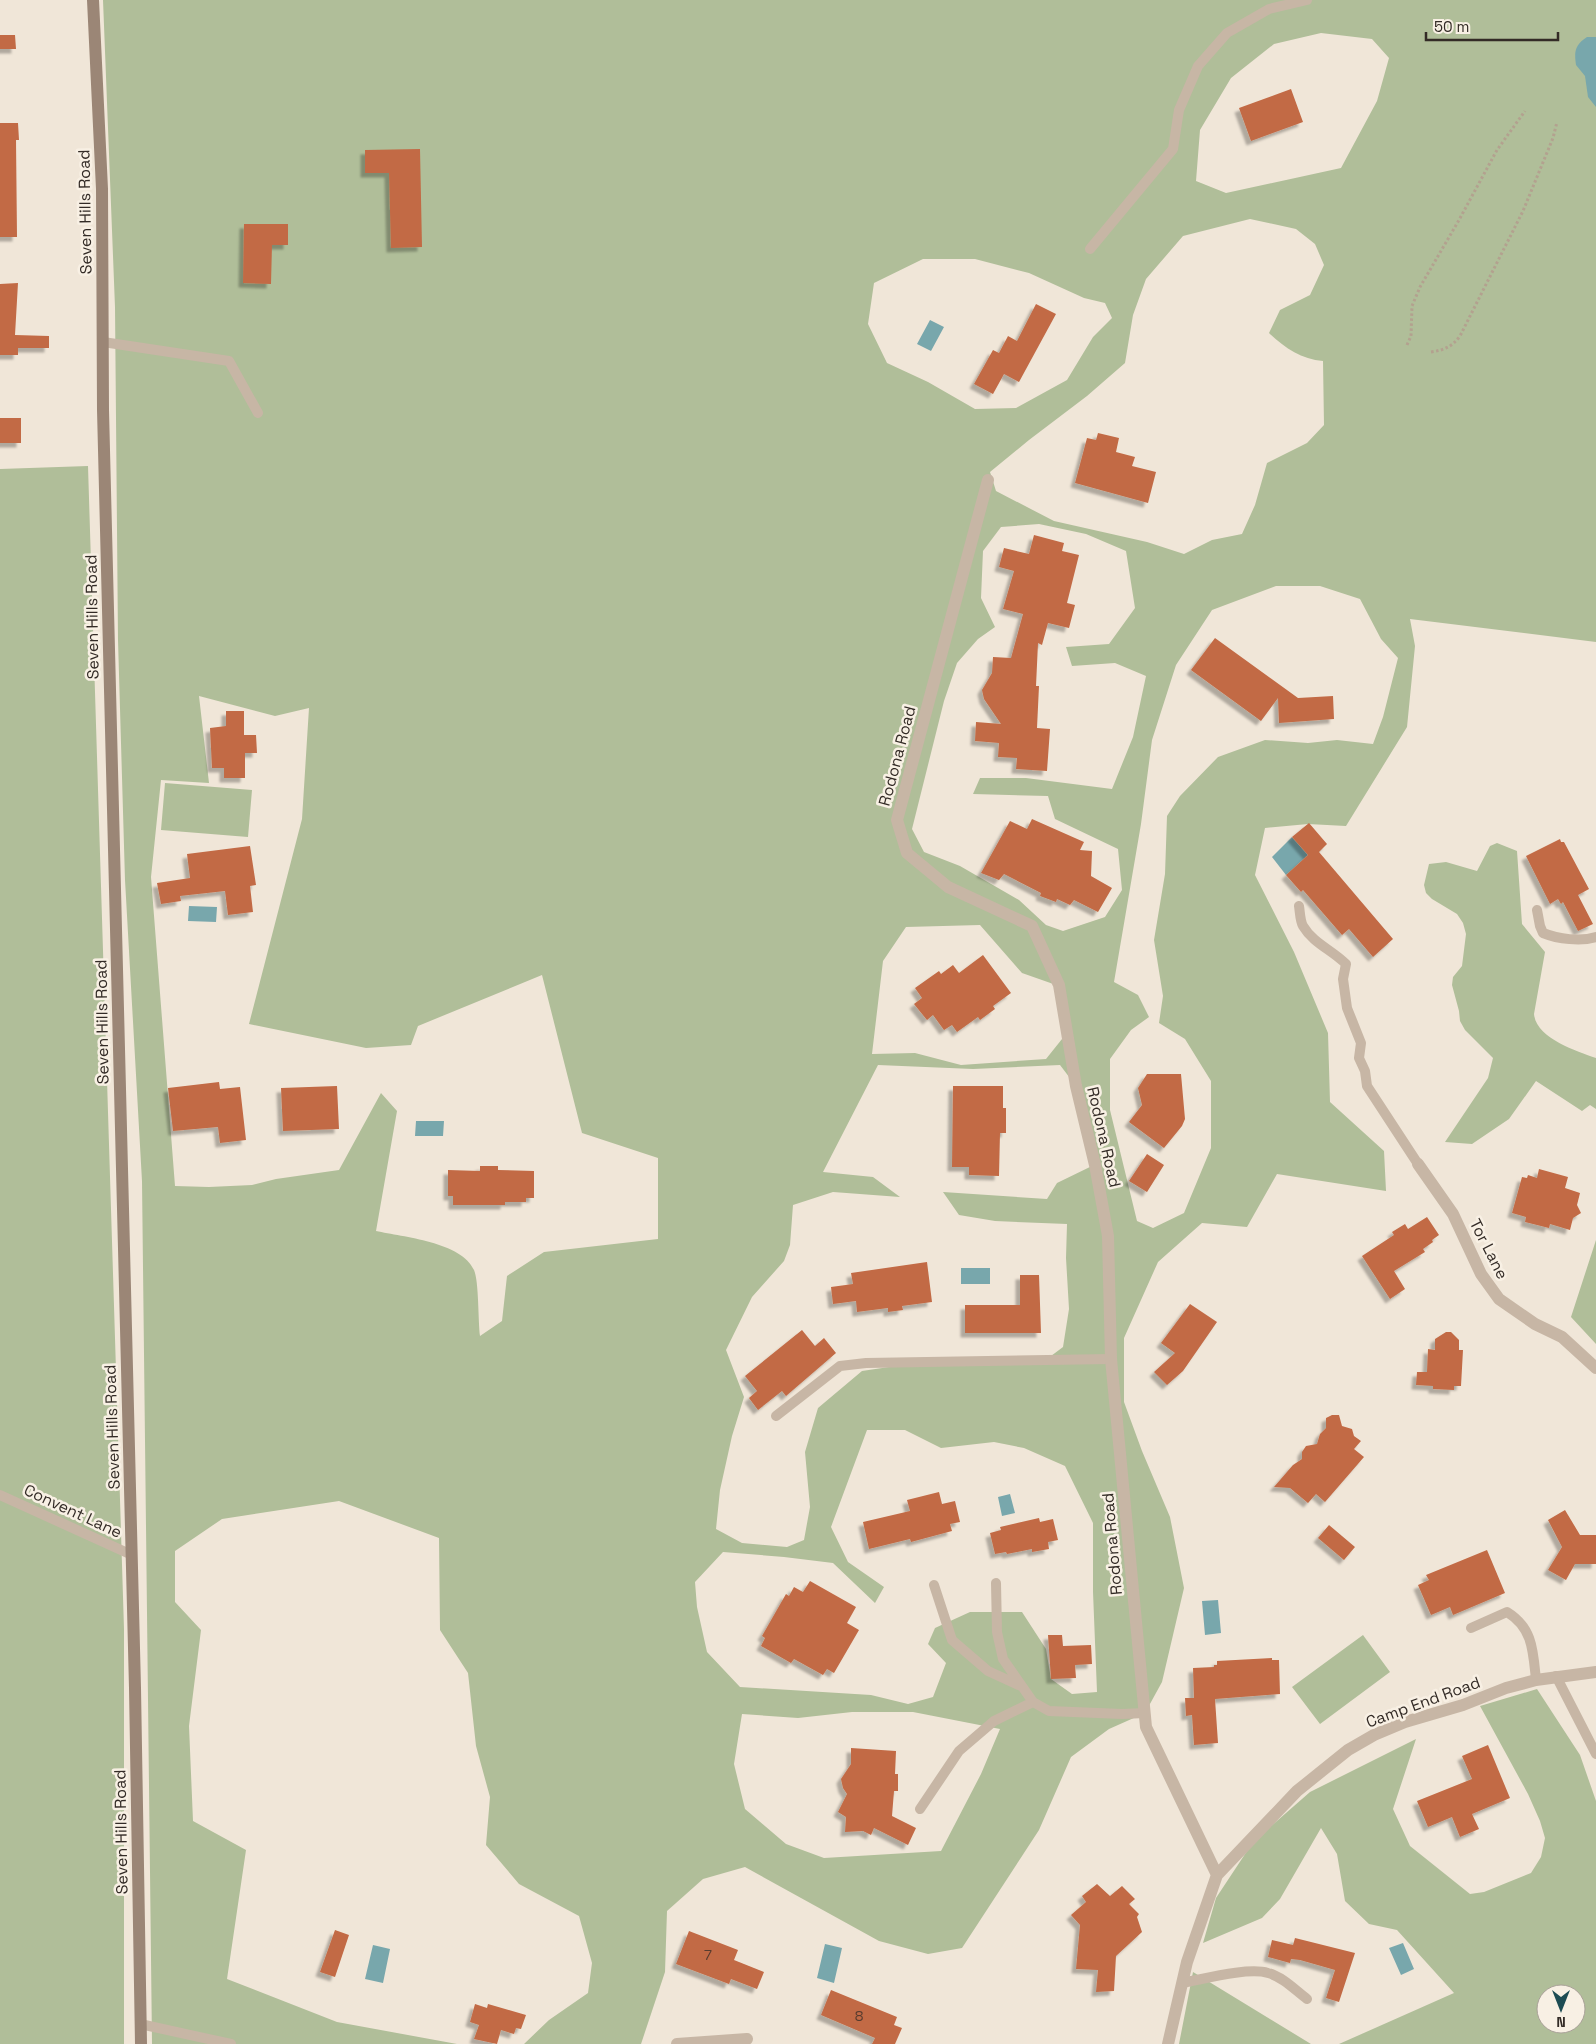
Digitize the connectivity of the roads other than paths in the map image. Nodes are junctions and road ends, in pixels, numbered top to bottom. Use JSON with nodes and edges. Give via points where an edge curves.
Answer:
{"nodes":[{"id":1,"x":93,"y":0,"type":"edge"},
{"id":2,"x":1307,"y":0,"type":"edge"},
{"id":3,"x":1090,"y":249,"type":"dead end"},
{"id":4,"x":103,"y":342,"type":"junction"},
{"id":5,"x":258,"y":413,"type":"dead end"},
{"id":6,"x":988,"y":480,"type":"dead end"},
{"id":7,"x":1300,"y":906,"type":"dead end"},
{"id":8,"x":1538,"y":910,"type":"dead end"},
{"id":9,"x":1596,"y":936,"type":"edge"},
{"id":10,"x":1418,"y":1164,"type":"joint"},
{"id":11,"x":1111,"y":1359,"type":"junction"},
{"id":12,"x":1596,"y":1368,"type":"edge"},
{"id":13,"x":776,"y":1416,"type":"dead end"},
{"id":14,"x":0,"y":1495,"type":"edge"},
{"id":15,"x":132,"y":1555,"type":"junction"},
{"id":16,"x":996,"y":1583,"type":"dead end"},
{"id":17,"x":934,"y":1584,"type":"dead end"},
{"id":18,"x":1472,"y":1628,"type":"dead end"},
{"id":19,"x":1596,"y":1672,"type":"edge"},
{"id":20,"x":1556,"y":1676,"type":"junction"},
{"id":21,"x":1536,"y":1680,"type":"junction"},
{"id":22,"x":1022,"y":1686,"type":"junction"},
{"id":23,"x":1033,"y":1702,"type":"junction"},
{"id":24,"x":1145,"y":1713,"type":"junction"},
{"id":25,"x":1596,"y":1754,"type":"edge"},
{"id":26,"x":920,"y":1809,"type":"dead end"},
{"id":27,"x":1217,"y":1875,"type":"junction"},
{"id":28,"x":1182,"y":1984,"type":"junction"},
{"id":29,"x":1307,"y":1999,"type":"dead end"},
{"id":30,"x":140,"y":2024,"type":"junction"},
{"id":31,"x":747,"y":2039,"type":"dead end"},
{"id":32,"x":140,"y":2044,"type":"edge"},
{"id":33,"x":231,"y":2044,"type":"edge"},
{"id":34,"x":677,"y":2044,"type":"edge"},
{"id":35,"x":1168,"y":2044,"type":"edge"}],
"edges":[{"from":1,"to":4,"type":"main road","name":"Seven Hills Road","via":[[102,189]]},
{"from":2,"to":3,"type":"lane","via":[[1269,9],[1227,33],[1198,66],[1179,110],[1173,149]]},
{"from":4,"to":5,"type":"lane","via":[[228,361]]},
{"from":4,"to":15,"type":"main road","name":"Seven Hills Road"},
{"from":6,"to":11,"type":"street","name":"Rodona Road","via":[[897,820],[906,853],[948,887],[1032,926],[1059,985],[1074,1077],[1108,1236]]},
{"from":7,"to":10,"type":"lane","via":[[1303,925],[1319,943],[1346,964],[1343,979],[1347,1008],[1361,1043],[1359,1058],[1367,1086]]},
{"from":8,"to":9,"type":"lane","via":[[1543,933],[1562,938]]},
{"from":10,"to":12,"type":"street","name":"Tor Lane","via":[[1453,1214],[1481,1274],[1499,1299],[1535,1324],[1562,1337]]},
{"from":11,"to":13,"type":"lane","via":[[840,1366]]},
{"from":11,"to":24,"type":"street","name":"Rodona Road"},
{"from":14,"to":15,"type":"lane","name":"Convent Lane"},
{"from":15,"to":30,"type":"main road","name":"Seven Hills Road"},
{"from":16,"to":22,"type":"lane","via":[[997,1632],[1003,1659]]},
{"from":17,"to":22,"type":"lane","via":[[952,1640],[988,1670]]},
{"from":18,"to":21,"type":"lane","via":[[1506,1612],[1518,1619],[1528,1632]]},
{"from":19,"to":20,"type":"street","name":"Camp End Road"},
{"from":20,"to":21,"type":"street","name":"Camp End Road"},
{"from":20,"to":25,"type":"lane"},
{"from":21,"to":27,"type":"street","name":"Camp End Road","via":[[1405,1722],[1348,1750],[1297,1791]]},
{"from":22,"to":23,"type":"lane"},
{"from":23,"to":24,"type":"lane","via":[[1049,1710]]},
{"from":23,"to":26,"type":"lane","via":[[994,1721],[959,1752]]},
{"from":24,"to":27,"type":"street","name":"Rodona Road","via":[[1146,1727]]},
{"from":27,"to":28,"type":"street","name":"Camp End Road"},
{"from":28,"to":29,"type":"lane","via":[[1239,1973],[1267,1973],[1281,1979]]},
{"from":28,"to":35,"type":"street","name":"Camp End Road"},
{"from":30,"to":32,"type":"main road","name":"Seven Hills Road"},
{"from":30,"to":33,"type":"lane"},
{"from":31,"to":34,"type":"street"}]}
